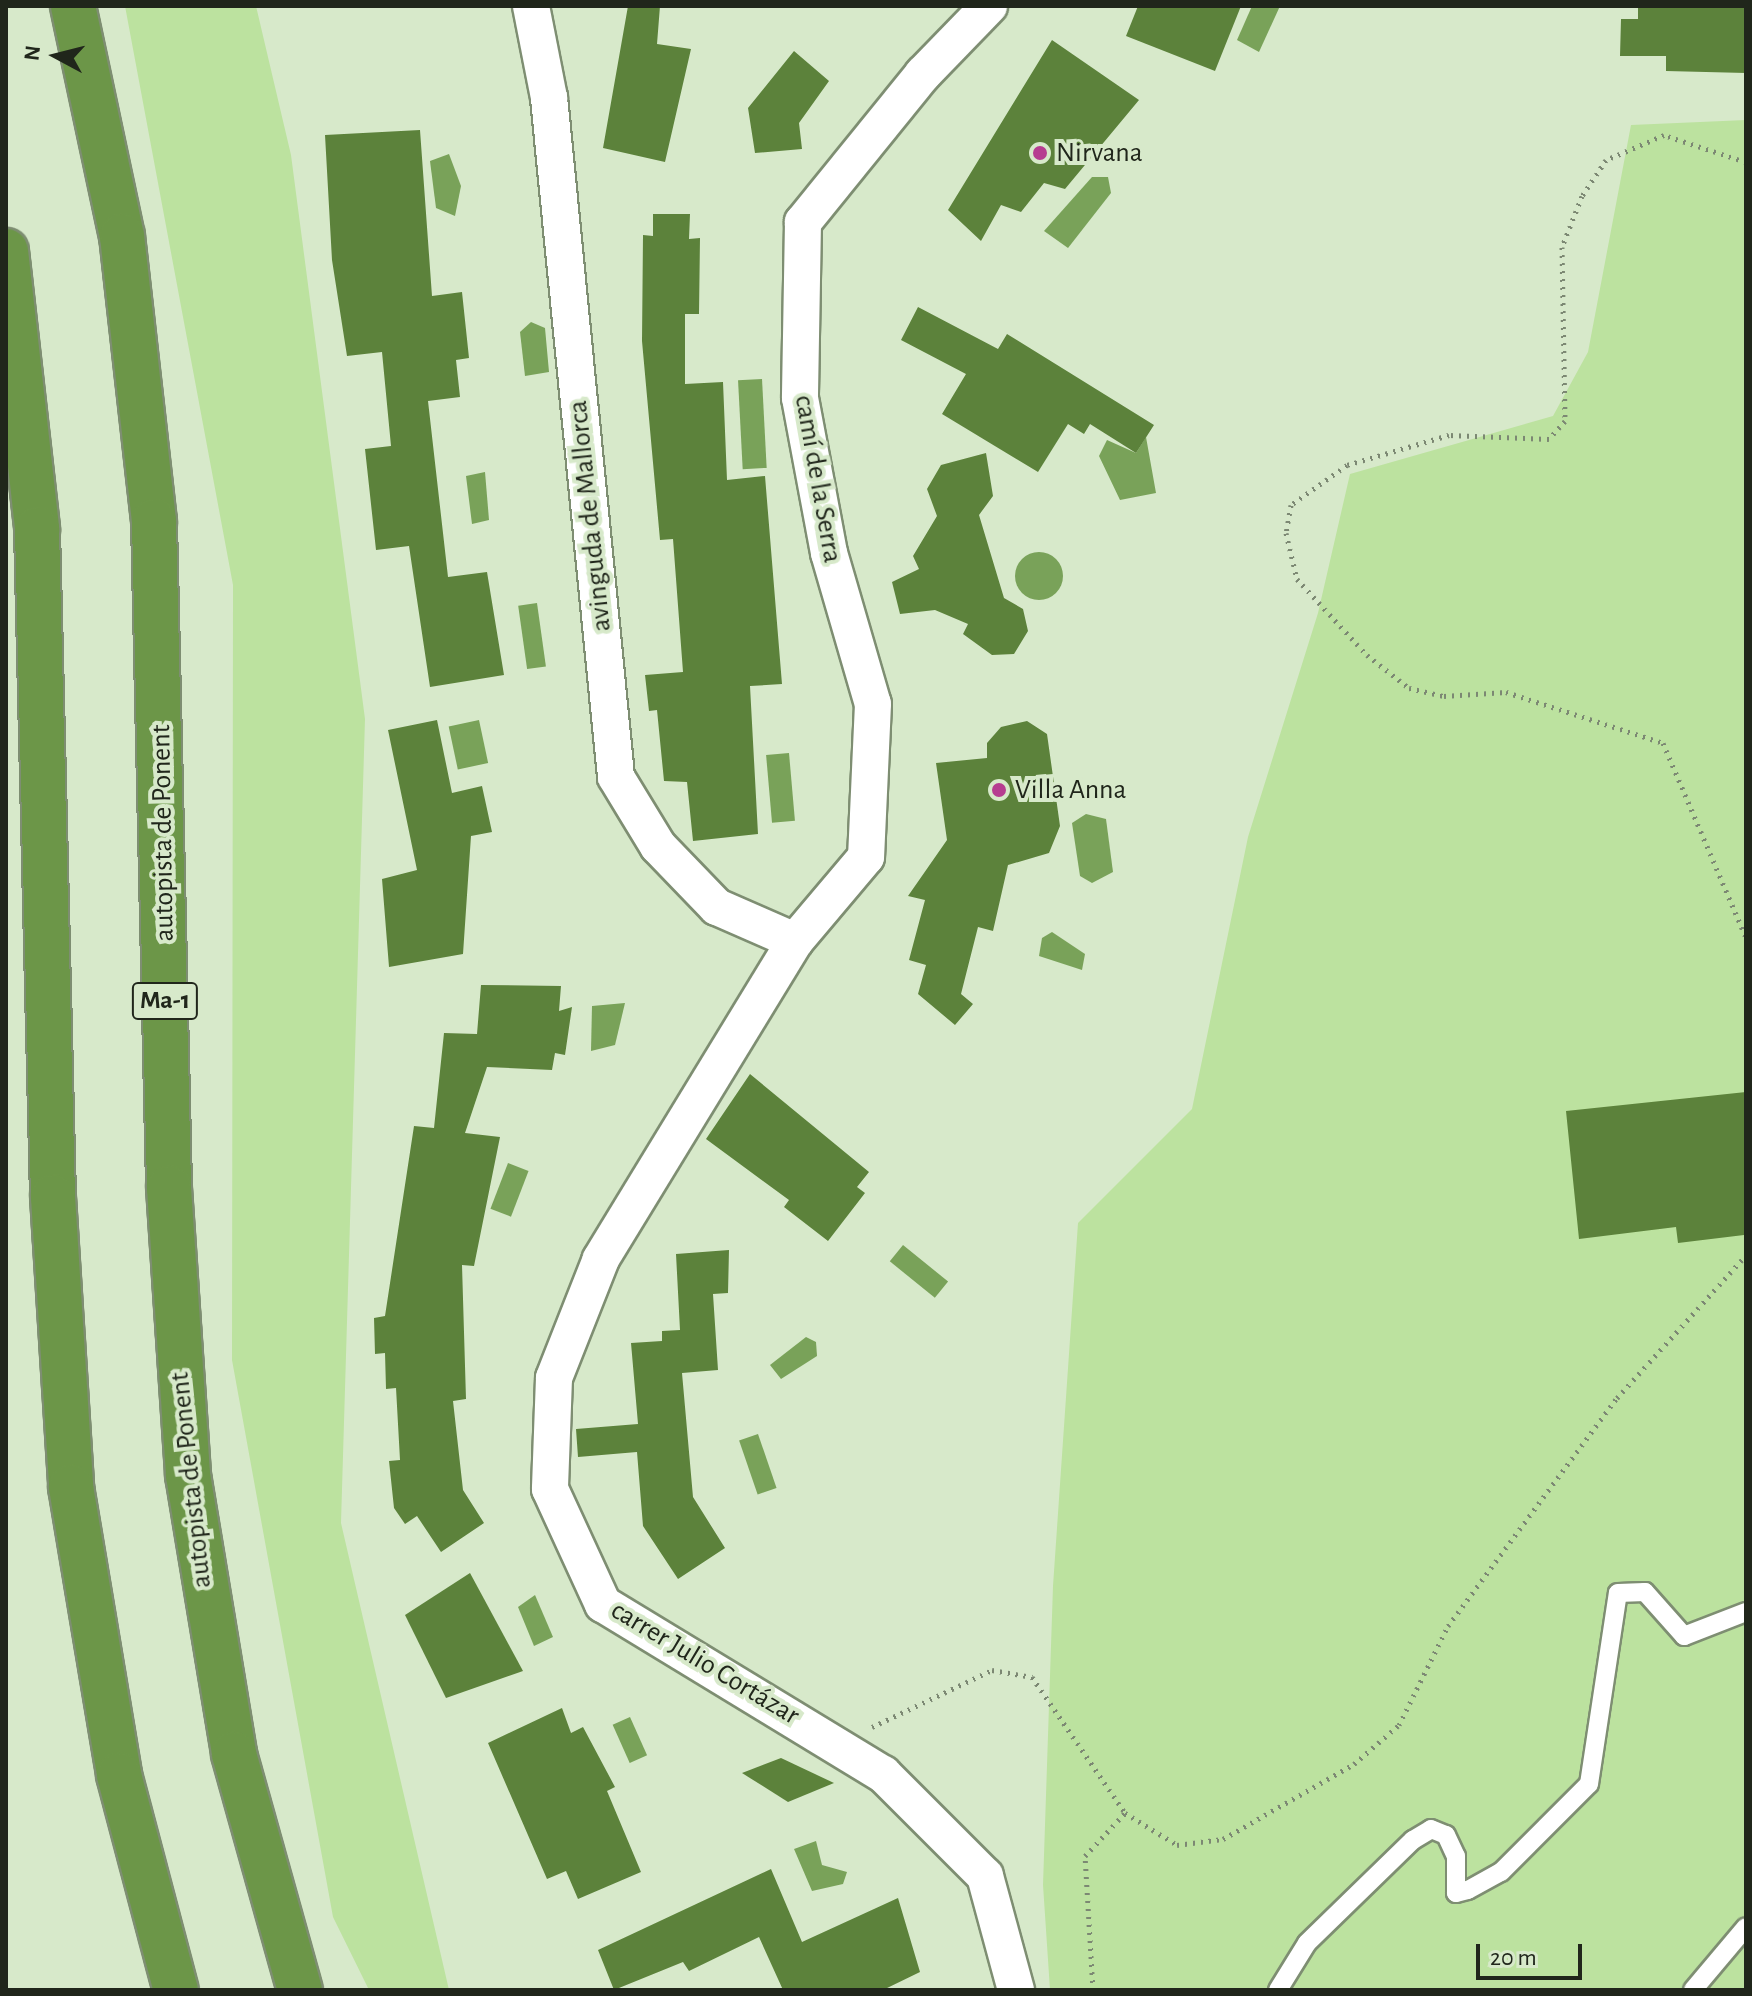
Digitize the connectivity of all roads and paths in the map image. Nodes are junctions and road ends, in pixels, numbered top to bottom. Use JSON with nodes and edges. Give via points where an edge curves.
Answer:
{"nodes":[{"id":1,"x":73,"y":6,"type":"edge"},
{"id":2,"x":531,"y":6,"type":"edge"},
{"id":3,"x":989,"y":6,"type":"edge"},
{"id":4,"x":1746,"y":162,"type":"edge"},
{"id":5,"x":6,"y":251,"type":"edge"},
{"id":6,"x":1746,"y":938,"type":"edge"},
{"id":7,"x":795,"y":941,"type":"junction"},
{"id":8,"x":1746,"y":1255,"type":"edge"},
{"id":9,"x":1746,"y":1612,"type":"edge"},
{"id":10,"x":837,"y":1744,"type":"junction"},
{"id":11,"x":1125,"y":1813,"type":"junction"},
{"id":12,"x":1746,"y":1927,"type":"edge"},
{"id":13,"x":176,"y":1990,"type":"edge"},
{"id":14,"x":300,"y":1990,"type":"edge"},
{"id":15,"x":1016,"y":1990,"type":"edge"},
{"id":16,"x":1093,"y":1990,"type":"edge"},
{"id":17,"x":1278,"y":1990,"type":"edge"},
{"id":18,"x":1693,"y":1990,"type":"edge"}],
"edges":[{"from":1,"to":14,"type":"highway","name":"autopista de Ponent","number":"Ma-1","via":[[122,236],[153,505],[169,1188],[188,1475],[234,1754]]},
{"from":2,"to":7,"type":"street","name":"avinguda de Mallorca","via":[[549,98],[616,777],[658,846],[717,907]]},
{"from":3,"to":7,"type":"street","name":"camí de la Serra","via":[[923,74],[803,222],[800,398],[829,553],[873,704],[866,857]]},
{"from":4,"to":6,"type":"path","via":[[1664,135],[1606,160],[1582,196],[1562,247],[1565,421],[1549,439],[1449,435],[1347,465],[1291,505],[1286,533],[1297,579],[1367,655],[1409,688],[1444,696],[1506,692],[1663,743]]},
{"from":5,"to":13,"type":"highway","via":[[37,529],[53,1197],[71,1487],[119,1775]]},
{"from":7,"to":10,"type":"street","name":"carrer Julio Cortázar","via":[[601,1259],[554,1378],[550,1489],[603,1604]]},
{"from":8,"to":11,"type":"path","via":[[1607,1411],[1448,1626],[1399,1725],[1354,1764],[1223,1839],[1177,1845]]},
{"from":9,"to":17,"type":"lane","via":[[1684,1636],[1645,1592],[1618,1593],[1589,1784],[1501,1872],[1468,1890],[1456,1893],[1456,1856],[1446,1835],[1431,1829],[1413,1840],[1307,1943]]},
{"from":10,"to":11,"type":"path","via":[[992,1670],[1032,1677]]},
{"from":10,"to":15,"type":"street","name":"carrer Julio Cortázar","via":[[883,1774],[985,1876]]},
{"from":11,"to":16,"type":"path","via":[[1085,1856]]},
{"from":12,"to":18,"type":"lane"}]}
